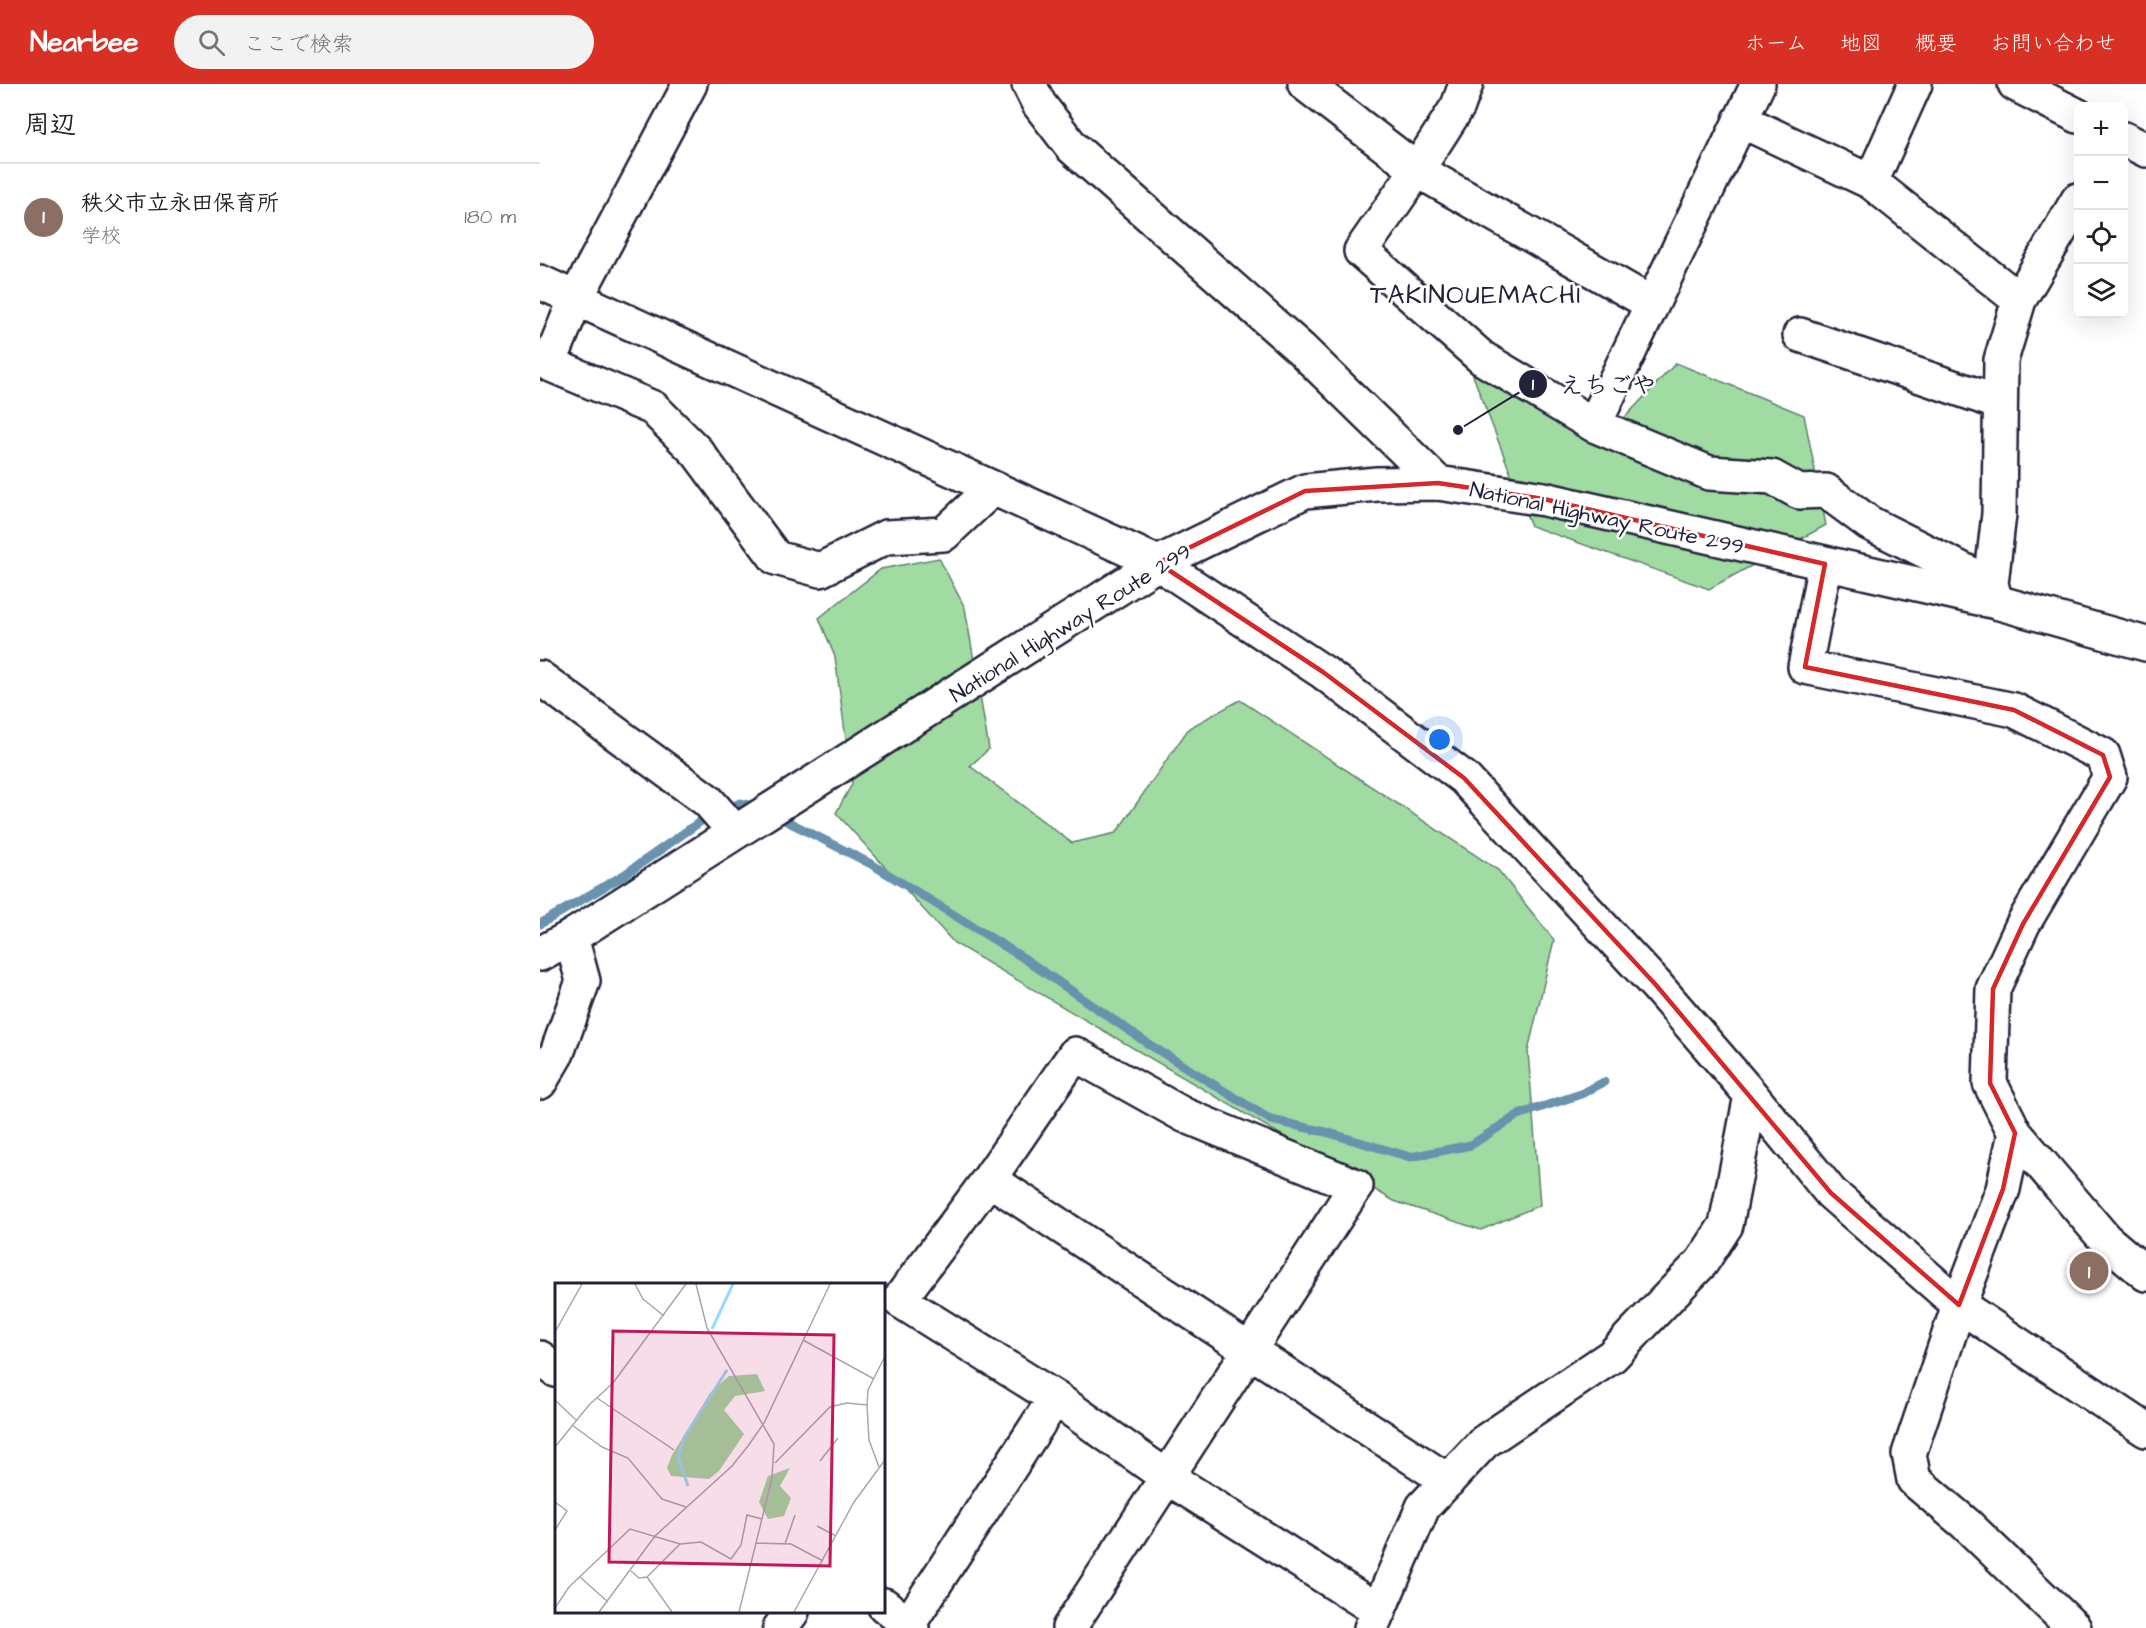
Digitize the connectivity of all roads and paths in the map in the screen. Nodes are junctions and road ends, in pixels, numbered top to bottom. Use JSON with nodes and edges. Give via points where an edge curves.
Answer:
{"nodes":[{"id":1,"x":690,"y":84,"type":"edge"},
{"id":2,"x":1029,"y":84,"type":"edge"},
{"id":3,"x":1305,"y":84,"type":"edge"},
{"id":4,"x":1466,"y":84,"type":"edge"},
{"id":5,"x":1758,"y":84,"type":"edge"},
{"id":6,"x":1915,"y":84,"type":"edge"},
{"id":7,"x":2015,"y":84,"type":"edge"},
{"id":8,"x":2074,"y":114,"type":"edge"},
{"id":9,"x":1740,"y":120,"type":"junction"},
{"id":10,"x":2128,"y":141,"type":"edge"},
{"id":11,"x":2146,"y":150,"type":"edge"},
{"id":12,"x":1417,"y":170,"type":"junction"},
{"id":13,"x":1871,"y":182,"type":"junction"},
{"id":14,"x":2074,"y":208,"type":"edge"},
{"id":15,"x":540,"y":282,"type":"edge"},
{"id":16,"x":576,"y":298,"type":"junction"},
{"id":17,"x":2019,"y":300,"type":"junction"},
{"id":18,"x":1652,"y":304,"type":"junction"},
{"id":19,"x":1800,"y":335,"type":"dead end"},
{"id":20,"x":2000,"y":403,"type":"junction"},
{"id":21,"x":1594,"y":425,"type":"junction"},
{"id":22,"x":1438,"y":483,"type":"junction"},
{"id":23,"x":993,"y":488,"type":"junction"},
{"id":24,"x":1158,"y":563,"type":"junction"},
{"id":25,"x":1825,"y":564,"type":"junction"},
{"id":26,"x":1994,"y":593,"type":"junction"},
{"id":27,"x":2146,"y":644,"type":"edge"},
{"id":28,"x":540,"y":678,"type":"edge"},
{"id":29,"x":735,"y":832,"type":"junction"},
{"id":30,"x":553,"y":942,"type":"edge"},
{"id":31,"x":540,"y":1082,"type":"edge"},
{"id":32,"x":1751,"y":1095,"type":"junction"},
{"id":33,"x":2015,"y":1132,"type":"junction"},
{"id":34,"x":989,"y":1179,"type":"junction"},
{"id":35,"x":2146,"y":1274,"type":"edge"},
{"id":36,"x":1959,"y":1305,"type":"junction"},
{"id":37,"x":1249,"y":1350,"type":"junction"},
{"id":38,"x":540,"y":1358,"type":"edge"},
{"id":39,"x":555,"y":1369,"type":"edge"},
{"id":40,"x":1055,"y":1398,"type":"junction"},
{"id":41,"x":2146,"y":1430,"type":"edge"},
{"id":42,"x":1167,"y":1477,"type":"junction"},
{"id":43,"x":1448,"y":1481,"type":"junction"},
{"id":44,"x":791,"y":1613,"type":"edge"},
{"id":45,"x":901,"y":1619,"type":"edge"},
{"id":46,"x":1375,"y":1619,"type":"edge"},
{"id":47,"x":780,"y":1628,"type":"edge"},
{"id":48,"x":1069,"y":1628,"type":"edge"},
{"id":49,"x":2074,"y":1628,"type":"edge"}],
"edges":[{"from":1,"to":16,"type":"main road"},
{"from":2,"to":22,"type":"main road","via":[[1039,104],[1072,147],[1301,349]]},
{"from":3,"to":12,"type":"main road"},
{"from":4,"to":12,"type":"main road","via":[[1458,106]]},
{"from":5,"to":9,"type":"main road"},
{"from":6,"to":13,"type":"main road"},
{"from":7,"to":8,"type":"main road"},
{"from":9,"to":13,"type":"main road"},
{"from":9,"to":18,"type":"main road"},
{"from":10,"to":11,"type":"main road"},
{"from":12,"to":18,"type":"main road"},
{"from":12,"to":21,"type":"main road","via":[[1361,251],[1482,358]]},
{"from":13,"to":17,"type":"main road"},
{"from":14,"to":17,"type":"main road"},
{"from":15,"to":16,"type":"main road"},
{"from":16,"to":23,"type":"main road"},
{"from":16,"to":23,"type":"main road","via":[[549,364],[653,408],[697,452],[776,558],[820,570],[886,537],[944,534]]},
{"from":17,"to":20,"type":"main road","via":[[2001,360]]},
{"from":18,"to":21,"type":"main road"},
{"from":19,"to":20,"type":"main road"},
{"from":20,"to":26,"type":"main road"},
{"from":21,"to":26,"type":"main road","via":[[1709,473],[1772,477],[1799,492],[1826,491],[1869,523]]},
{"from":22,"to":24,"type":"main road","name":"National Highway Route 299","via":[[1305,491]]},
{"from":22,"to":25,"type":"main road","name":"National Highway Route 299","via":[[1544,500]]},
{"from":23,"to":24,"type":"main road"},
{"from":24,"to":29,"type":"main road","name":"National Highway Route 299"},
{"from":24,"to":32,"type":"main road","via":[[1323,672],[1464,778],[1656,985]]},
{"from":25,"to":26,"type":"main road","name":"National Highway Route 299"},
{"from":25,"to":33,"type":"main road","via":[[1805,667],[2014,710],[2103,755],[2107,766],[2110,777],[2023,924],[1993,990],[1990,1083]]},
{"from":26,"to":27,"type":"main road","name":"National Highway Route 299"},
{"from":28,"to":29,"type":"main road","via":[[708,801]]},
{"from":29,"to":30,"type":"main road","name":"National Highway Route 299"},
{"from":30,"to":31,"type":"main road","via":[[584,981],[557,1053]]},
{"from":32,"to":36,"type":"main road","via":[[1831,1192]]},
{"from":32,"to":43,"type":"main road","via":[[1726,1226],[1702,1262],[1612,1356],[1484,1442]]},
{"from":33,"to":35,"type":"main road","via":[[2105,1239]]},
{"from":33,"to":36,"type":"main road","via":[[2003,1189]]},
{"from":34,"to":37,"type":"main road"},
{"from":34,"to":37,"type":"main road","via":[[1075,1054],[1184,1115],[1356,1186]]},
{"from":34,"to":40,"type":"main road","via":[[899,1300]]},
{"from":36,"to":41,"type":"main road"},
{"from":36,"to":49,"type":"main road","via":[[1909,1454],[1914,1480],[1966,1524]]},
{"from":37,"to":42,"type":"main road"},
{"from":37,"to":43,"type":"main road"},
{"from":38,"to":39,"type":"main road"},
{"from":40,"to":42,"type":"main road"},
{"from":40,"to":45,"type":"main road"},
{"from":42,"to":46,"type":"main road"},
{"from":42,"to":48,"type":"main road"},
{"from":43,"to":46,"type":"main road","via":[[1423,1507]]},
{"from":44,"to":47,"type":"main road"}]}
